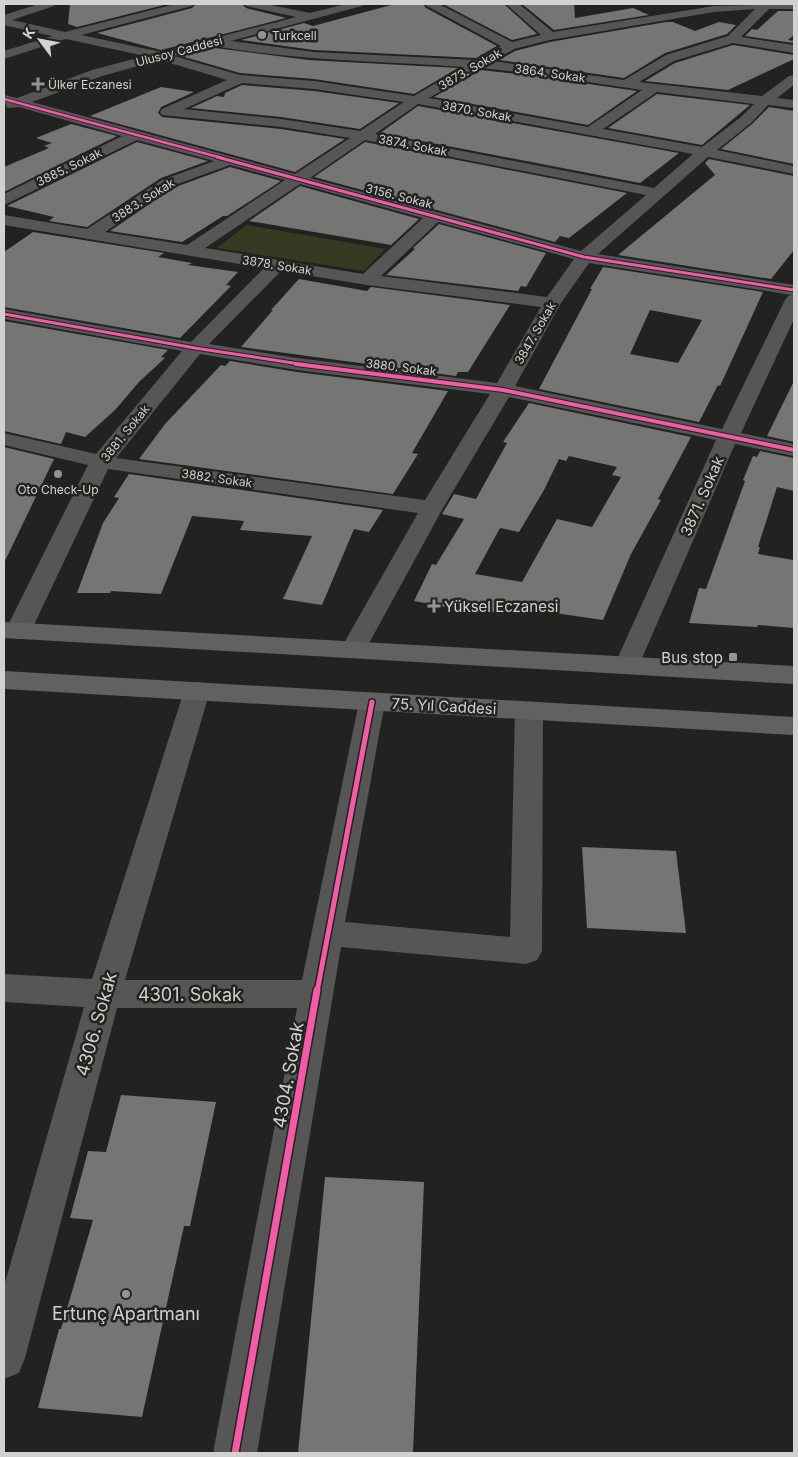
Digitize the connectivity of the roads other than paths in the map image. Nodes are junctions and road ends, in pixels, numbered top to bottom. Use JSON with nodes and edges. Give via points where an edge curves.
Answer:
{"nodes":[{"id":1,"x":50,"y":4,"type":"edge"},
{"id":2,"x":188,"y":4,"type":"edge"},
{"id":3,"x":250,"y":4,"type":"edge"},
{"id":4,"x":358,"y":4,"type":"edge"},
{"id":5,"x":431,"y":4,"type":"edge"},
{"id":6,"x":512,"y":4,"type":"edge"},
{"id":7,"x":766,"y":4,"type":"edge"},
{"id":8,"x":711,"y":6,"type":"edge"},
{"id":9,"x":794,"y":6,"type":"edge"},
{"id":10,"x":642,"y":7,"type":"dead end"},
{"id":11,"x":666,"y":16,"type":"junction"},
{"id":12,"x":312,"y":17,"type":"junction"},
{"id":13,"x":4,"y":21,"type":"edge"},
{"id":14,"x":67,"y":35,"type":"junction"},
{"id":15,"x":550,"y":36,"type":"junction"},
{"id":16,"x":732,"y":38,"type":"junction"},
{"id":17,"x":215,"y":42,"type":"junction"},
{"id":18,"x":510,"y":46,"type":"junction"},
{"id":19,"x":794,"y":49,"type":"edge"},
{"id":20,"x":4,"y":55,"type":"edge"},
{"id":21,"x":160,"y":56,"type":"junction"},
{"id":22,"x":479,"y":64,"type":"junction"},
{"id":23,"x":240,"y":79,"type":"junction"},
{"id":24,"x":794,"y":80,"type":"edge"},
{"id":25,"x":627,"y":84,"type":"junction"},
{"id":26,"x":654,"y":88,"type":"junction"},
{"id":27,"x":416,"y":100,"type":"junction"},
{"id":28,"x":764,"y":101,"type":"junction"},
{"id":29,"x":8,"y":103,"type":"edge"},
{"id":30,"x":794,"y":104,"type":"edge"},
{"id":31,"x":133,"y":130,"type":"junction"},
{"id":32,"x":591,"y":131,"type":"junction"},
{"id":33,"x":365,"y":136,"type":"junction"},
{"id":34,"x":705,"y":152,"type":"junction"},
{"id":35,"x":227,"y":161,"type":"junction"},
{"id":36,"x":794,"y":170,"type":"edge"},
{"id":37,"x":298,"y":180,"type":"junction"},
{"id":38,"x":656,"y":193,"type":"junction"},
{"id":39,"x":4,"y":200,"type":"edge"},
{"id":40,"x":436,"y":216,"type":"junction"},
{"id":41,"x":4,"y":220,"type":"edge"},
{"id":42,"x":21,"y":223,"type":"junction"},
{"id":43,"x":90,"y":234,"type":"junction"},
{"id":44,"x":4,"y":235,"type":"edge"},
{"id":45,"x":190,"y":251,"type":"junction"},
{"id":46,"x":584,"y":257,"type":"junction"},
{"id":47,"x":277,"y":265,"type":"junction"},
{"id":48,"x":367,"y":280,"type":"junction"},
{"id":49,"x":794,"y":290,"type":"edge"},
{"id":50,"x":794,"y":300,"type":"edge"},
{"id":51,"x":552,"y":303,"type":"junction"},
{"id":52,"x":4,"y":314,"type":"edge"},
{"id":53,"x":195,"y":348,"type":"junction"},
{"id":54,"x":503,"y":390,"type":"junction"},
{"id":55,"x":728,"y":437,"type":"junction"},
{"id":56,"x":4,"y":439,"type":"edge"},
{"id":57,"x":794,"y":450,"type":"edge"},
{"id":58,"x":101,"y":462,"type":"junction"},
{"id":59,"x":432,"y":508,"type":"junction"},
{"id":60,"x":11,"y":631,"type":"edge"},
{"id":61,"x":353,"y":650,"type":"junction"},
{"id":62,"x":628,"y":666,"type":"junction"},
{"id":63,"x":794,"y":675,"type":"edge"},
{"id":64,"x":4,"y":680,"type":"edge"},
{"id":65,"x":197,"y":691,"type":"junction"},
{"id":66,"x":372,"y":702,"type":"junction"},
{"id":67,"x":529,"y":711,"type":"junction"},
{"id":68,"x":794,"y":726,"type":"edge"},
{"id":69,"x":327,"y":933,"type":"junction"},
{"id":70,"x":4,"y":988,"type":"edge"},
{"id":71,"x":104,"y":994,"type":"junction"},
{"id":72,"x":316,"y":994,"type":"junction"},
{"id":73,"x":4,"y":1358,"type":"edge"},
{"id":74,"x":235,"y":1453,"type":"edge"}],
"edges":[{"from":1,"to":13,"type":"street"},
{"from":2,"to":14,"type":"street"},
{"from":3,"to":12,"type":"street"},
{"from":4,"to":12,"type":"street","name":"Ulusoy Caddesi"},
{"from":5,"to":18,"type":"street"},
{"from":6,"to":15,"type":"street"},
{"from":7,"to":8,"type":"street","name":"3873. Sokak"},
{"from":7,"to":9,"type":"street","name":"3873. Sokak"},
{"from":7,"to":16,"type":"street"},
{"from":8,"to":11,"type":"street","name":"3873. Sokak"},
{"from":10,"to":11,"type":"street"},
{"from":11,"to":15,"type":"street","name":"3873. Sokak"},
{"from":12,"to":17,"type":"street","name":"Ulusoy Caddesi"},
{"from":13,"to":14,"type":"street","name":"3870. Sokak"},
{"from":14,"to":20,"type":"street"},
{"from":14,"to":21,"type":"street","name":"3870. Sokak"},
{"from":15,"to":18,"type":"street","name":"3873. Sokak"},
{"from":16,"to":19,"type":"street"},
{"from":16,"to":25,"type":"street","via":[[670,58]]},
{"from":17,"to":21,"type":"street","name":"Ulusoy Caddesi"},
{"from":17,"to":22,"type":"street","name":"3864. Sokak","via":[[297,55]]},
{"from":18,"to":22,"type":"street","name":"3873. Sokak"},
{"from":21,"to":23,"type":"street","name":"3870. Sokak","via":[[198,70]]},
{"from":21,"to":29,"type":"street","name":"Ulusoy Caddesi"},
{"from":22,"to":25,"type":"street","name":"3864. Sokak"},
{"from":22,"to":27,"type":"street","name":"3873. Sokak"},
{"from":23,"to":27,"type":"street","name":"3870. Sokak","via":[[314,85]]},
{"from":23,"to":33,"type":"street","name":"3874. Sokak","via":[[163,114],[281,122]]},
{"from":24,"to":28,"type":"street","name":"3847. Sokak"},
{"from":25,"to":26,"type":"street","name":"3864. Sokak"},
{"from":26,"to":28,"type":"street","name":"3864. Sokak"},
{"from":26,"to":32,"type":"street"},
{"from":27,"to":32,"type":"street","name":"3870. Sokak"},
{"from":27,"to":33,"type":"street","name":"3873. Sokak"},
{"from":28,"to":30,"type":"street","name":"3864. Sokak"},
{"from":28,"to":34,"type":"street","name":"3847. Sokak","via":[[746,120]]},
{"from":29,"to":31,"type":"street","name":"3156. Sokak"},
{"from":31,"to":35,"type":"street","name":"3156. Sokak"},
{"from":31,"to":39,"type":"street","name":"3885. Sokak"},
{"from":32,"to":34,"type":"street","name":"3870. Sokak"},
{"from":33,"to":37,"type":"street","name":"3873. Sokak"},
{"from":33,"to":38,"type":"street","name":"3874. Sokak"},
{"from":34,"to":36,"type":"street","name":"3870. Sokak"},
{"from":34,"to":38,"type":"street","name":"3847. Sokak"},
{"from":35,"to":37,"type":"street","name":"3156. Sokak"},
{"from":35,"to":43,"type":"street","name":"3883. Sokak","via":[[167,182]]},
{"from":37,"to":40,"type":"street","name":"3156. Sokak"},
{"from":37,"to":45,"type":"street","name":"3873. Sokak"},
{"from":38,"to":46,"type":"street","name":"3847. Sokak"},
{"from":40,"to":46,"type":"street","name":"3156. Sokak"},
{"from":40,"to":48,"type":"street"},
{"from":41,"to":42,"type":"street","name":"3878. Sokak"},
{"from":42,"to":43,"type":"street","name":"3878. Sokak"},
{"from":42,"to":44,"type":"street"},
{"from":43,"to":45,"type":"street","name":"3878. Sokak"},
{"from":45,"to":47,"type":"street","name":"3878. Sokak"},
{"from":46,"to":49,"type":"street","name":"3156. Sokak"},
{"from":46,"to":51,"type":"street","name":"3847. Sokak"},
{"from":47,"to":48,"type":"street","name":"3878. Sokak"},
{"from":47,"to":53,"type":"street","name":"3881. Sokak"},
{"from":48,"to":51,"type":"street","name":"3878. Sokak"},
{"from":50,"to":55,"type":"street","name":"3871. Sokak"},
{"from":51,"to":54,"type":"street","name":"3847. Sokak"},
{"from":52,"to":53,"type":"street","name":"3880. Sokak"},
{"from":53,"to":54,"type":"street","name":"3880. Sokak"},
{"from":53,"to":58,"type":"street","name":"3881. Sokak"},
{"from":54,"to":55,"type":"street","name":"3880. Sokak"},
{"from":54,"to":59,"type":"street","name":"3847. Sokak"},
{"from":55,"to":57,"type":"street","name":"3880. Sokak"},
{"from":55,"to":62,"type":"street","name":"3871. Sokak"},
{"from":56,"to":58,"type":"street","name":"3882. Sokak"},
{"from":58,"to":59,"type":"street","name":"3882. Sokak"},
{"from":58,"to":60,"type":"street","name":"3881. Sokak"},
{"from":59,"to":61,"type":"street","name":"3847. Sokak"},
{"from":60,"to":61,"type":"main road"},
{"from":61,"to":62,"type":"main road"},
{"from":62,"to":63,"type":"main road"},
{"from":64,"to":65,"type":"main road","name":"75. Yıl Caddesi"},
{"from":65,"to":66,"type":"main road","name":"75. Yıl Caddesi"},
{"from":65,"to":71,"type":"street","name":"4306. Sokak"},
{"from":66,"to":67,"type":"main road","name":"75. Yıl Caddesi"},
{"from":66,"to":69,"type":"street","name":"4304. Sokak"},
{"from":67,"to":68,"type":"main road","name":"75. Yıl Caddesi"},
{"from":67,"to":69,"type":"street","via":[[526,951]]},
{"from":69,"to":72,"type":"street","name":"4304. Sokak"},
{"from":70,"to":71,"type":"street","name":"4301. Sokak"},
{"from":71,"to":72,"type":"street","name":"4301. Sokak"},
{"from":71,"to":73,"type":"street","name":"4306. Sokak"},
{"from":72,"to":74,"type":"street","name":"4304. Sokak"}]}
